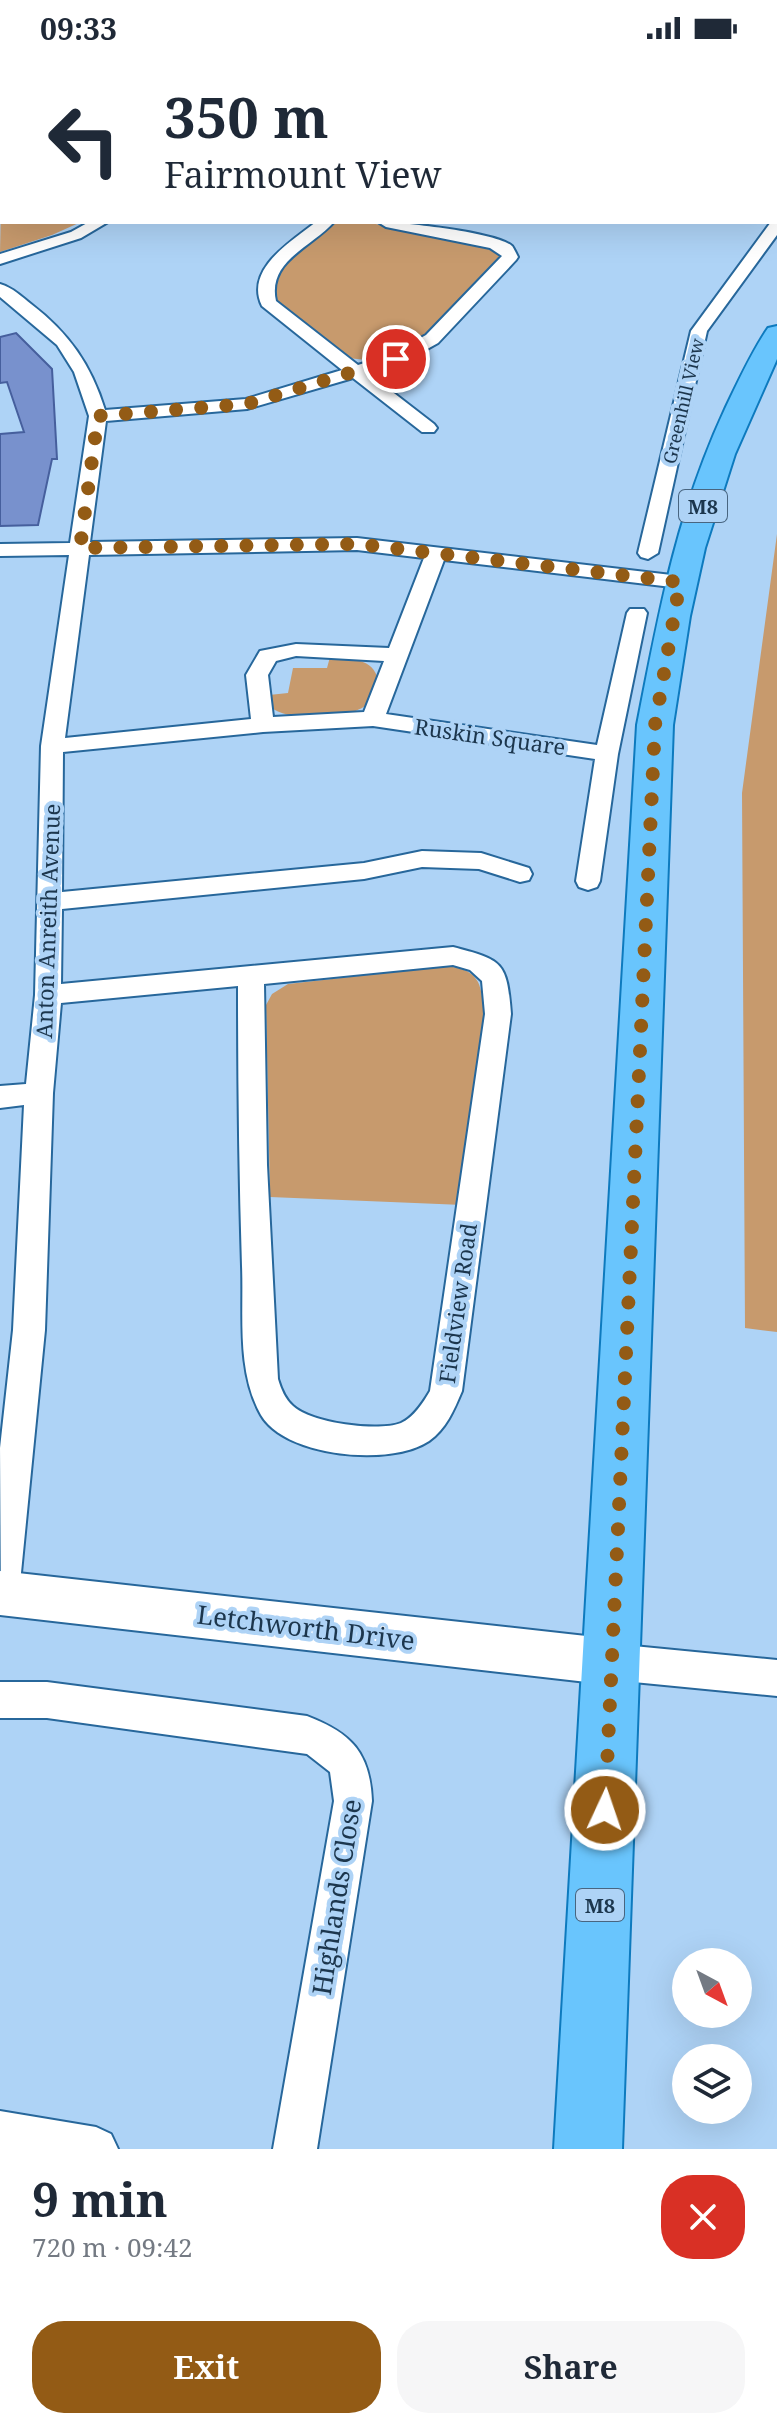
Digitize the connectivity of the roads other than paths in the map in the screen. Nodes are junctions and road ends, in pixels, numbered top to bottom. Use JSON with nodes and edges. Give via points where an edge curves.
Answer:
{"nodes":[{"id":1,"x":96,"y":224,"type":"edge"},
{"id":2,"x":324,"y":224,"type":"edge"},
{"id":3,"x":396,"y":224,"type":"edge"},
{"id":4,"x":777,"y":224,"type":"edge"},
{"id":5,"x":0,"y":259,"type":"edge"},
{"id":6,"x":0,"y":289,"type":"edge"},
{"id":7,"x":777,"y":334,"type":"edge"},
{"id":8,"x":354,"y":372,"type":"junction"},
{"id":9,"x":98,"y":416,"type":"junction"},
{"id":10,"x":428,"y":428,"type":"dead end"},
{"id":11,"x":80,"y":548,"type":"junction"},
{"id":12,"x":0,"y":550,"type":"edge"},
{"id":13,"x":437,"y":551,"type":"junction"},
{"id":14,"x":664,"y":568,"type":"junction"},
{"id":15,"x":637,"y":613,"type":"dead end"},
{"id":16,"x":399,"y":655,"type":"junction"},
{"id":17,"x":373,"y":719,"type":"junction"},
{"id":18,"x":263,"y":725,"type":"junction"},
{"id":19,"x":52,"y":746,"type":"junction"},
{"id":20,"x":607,"y":754,"type":"junction"},
{"id":21,"x":520,"y":874,"type":"dead end"},
{"id":22,"x":588,"y":881,"type":"dead end"},
{"id":23,"x":49,"y":902,"type":"junction"},
{"id":24,"x":251,"y":977,"type":"junction"},
{"id":25,"x":48,"y":995,"type":"junction"},
{"id":26,"x":39,"y":1093,"type":"junction"},
{"id":27,"x":0,"y":1097,"type":"edge"},
{"id":28,"x":1,"y":1593,"type":"edge"},
{"id":29,"x":613,"y":1662,"type":"junction"},
{"id":30,"x":777,"y":1678,"type":"edge"},
{"id":31,"x":0,"y":1700,"type":"edge"},
{"id":32,"x":0,"y":2132,"type":"edge"},
{"id":33,"x":96,"y":2149,"type":"edge"},
{"id":34,"x":295,"y":2149,"type":"edge"},
{"id":35,"x":588,"y":2149,"type":"edge"}],
"edges":[{"from":1,"to":5,"type":"street"},
{"from":2,"to":8,"type":"street","via":[[272,269],[264,293],[278,312]]},
{"from":3,"to":8,"type":"street","via":[[495,244],[510,257],[423,346]]},
{"from":4,"to":14,"type":"street","name":"Greenhill View","via":[[699,331]]},
{"from":6,"to":9,"type":"street","name":"Anton Anreith Avenue","via":[[51,325],[75,353]]},
{"from":7,"to":14,"type":"main road","number":"M8"},
{"from":8,"to":9,"type":"street","via":[[247,404]]},
{"from":8,"to":10,"type":"street"},
{"from":9,"to":11,"type":"street","name":"Anton Anreith Avenue"},
{"from":11,"to":12,"type":"street"},
{"from":11,"to":13,"type":"street","via":[[357,544]]},
{"from":11,"to":19,"type":"street","name":"Anton Anreith Avenue"},
{"from":13,"to":14,"type":"street"},
{"from":13,"to":16,"type":"street"},
{"from":14,"to":29,"type":"main road","number":"M8"},
{"from":15,"to":20,"type":"street"},
{"from":16,"to":17,"type":"street"},
{"from":16,"to":18,"type":"street","via":[[296,650],[268,656],[257,675]]},
{"from":17,"to":18,"type":"street","name":"Ruskin Square"},
{"from":17,"to":20,"type":"street","name":"Ruskin Square"},
{"from":18,"to":19,"type":"street","name":"Ruskin Square"},
{"from":19,"to":23,"type":"street","name":"Anton Anreith Avenue"},
{"from":20,"to":22,"type":"street"},
{"from":21,"to":23,"type":"street","via":[[481,861],[422,859],[364,871]]},
{"from":23,"to":25,"type":"street","name":"Anton Anreith Avenue"},
{"from":24,"to":24,"type":"street","name":"Fieldview Road","via":[[453,956],[479,963],[495,977],[498,1014],[446,1391],[432,1417],[404,1437],[388,1441],[307,1430],[282,1417],[266,1393],[253,1165]]},
{"from":24,"to":25,"type":"street","name":"Fieldview Road"},
{"from":25,"to":26,"type":"street","name":"Anton Anreith Avenue"},
{"from":26,"to":27,"type":"street"},
{"from":26,"to":28,"type":"street","name":"Anton Anreith Avenue","via":[[29,1330]]},
{"from":28,"to":29,"type":"street","name":"Letchworth Drive"},
{"from":29,"to":30,"type":"street"},
{"from":29,"to":35,"type":"main road","number":"M8"},
{"from":31,"to":34,"type":"street","name":"Highlands Close","via":[[47,1700],[307,1735],[344,1758],[353,1801]]},
{"from":32,"to":33,"type":"street"}]}
